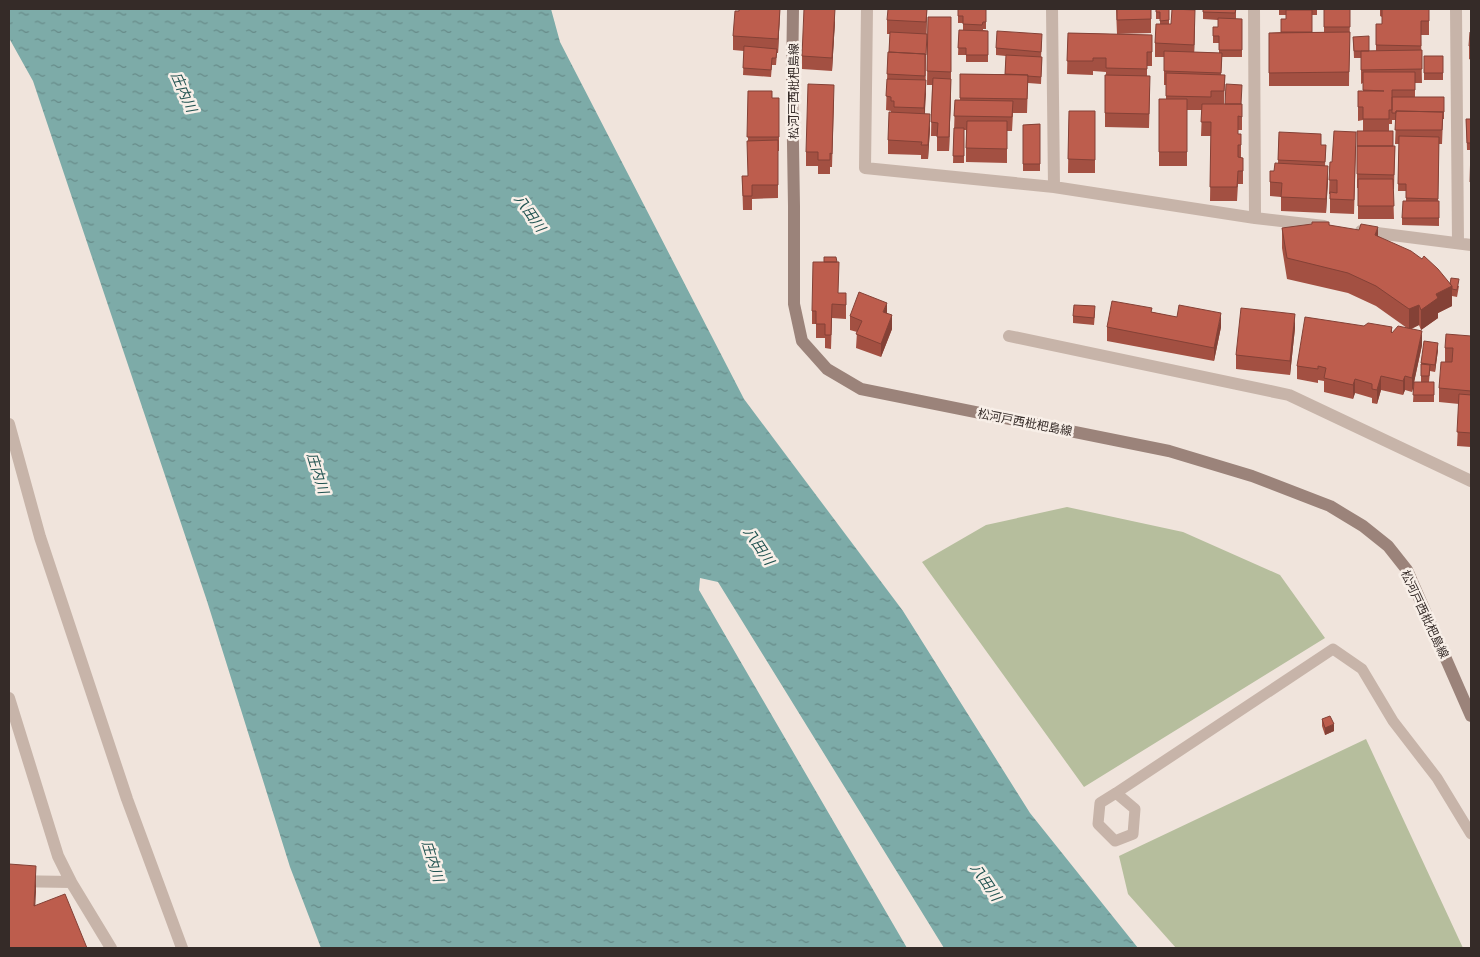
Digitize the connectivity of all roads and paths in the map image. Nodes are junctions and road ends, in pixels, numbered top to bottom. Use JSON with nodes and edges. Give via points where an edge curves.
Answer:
{"nodes":[{"id":1,"x":793,"y":9,"type":"edge"},
{"id":2,"x":867,"y":9,"type":"edge"},
{"id":3,"x":1052,"y":9,"type":"edge"},
{"id":4,"x":1254,"y":9,"type":"edge"},
{"id":5,"x":1456,"y":9,"type":"edge"},
{"id":6,"x":1054,"y":187,"type":"junction"},
{"id":7,"x":1254,"y":218,"type":"junction"},
{"id":8,"x":1332,"y":228,"type":"edge"},
{"id":9,"x":1352,"y":230,"type":"edge"},
{"id":10,"x":1458,"y":243,"type":"junction"},
{"id":11,"x":1471,"y":245,"type":"edge"},
{"id":12,"x":1009,"y":336,"type":"dead end"},
{"id":13,"x":9,"y":424,"type":"edge"},
{"id":14,"x":1471,"y":481,"type":"edge"},
{"id":15,"x":9,"y":698,"type":"edge"},
{"id":16,"x":1471,"y":716,"type":"edge"},
{"id":17,"x":1116,"y":793,"type":"dead end"},
{"id":18,"x":1471,"y":834,"type":"edge"},
{"id":19,"x":9,"y":881,"type":"edge"},
{"id":20,"x":71,"y":882,"type":"junction"},
{"id":21,"x":111,"y":948,"type":"edge"},
{"id":22,"x":182,"y":948,"type":"edge"}],
"edges":[{"from":1,"to":16,"type":"main road","name":"松河戸西枇杷島線","via":[[794,304],[802,341],[827,369],[861,389],[1169,451],[1252,476],[1330,506],[1388,546],[1407,570]]},
{"from":2,"to":6,"type":"street","via":[[865,168]]},
{"from":3,"to":6,"type":"street"},
{"from":4,"to":7,"type":"street"},
{"from":5,"to":10,"type":"street"},
{"from":6,"to":7,"type":"street"},
{"from":7,"to":8,"type":"street"},
{"from":9,"to":10,"type":"street"},
{"from":10,"to":11,"type":"street"},
{"from":12,"to":14,"type":"street","via":[[1289,395]]},
{"from":13,"to":22,"type":"street","via":[[40,537],[117,771]]},
{"from":15,"to":20,"type":"street","via":[[58,856]]},
{"from":17,"to":18,"type":"lane","via":[[1333,649],[1362,669],[1393,721],[1437,778]]},
{"from":19,"to":20,"type":"street"},
{"from":20,"to":21,"type":"street"}]}
